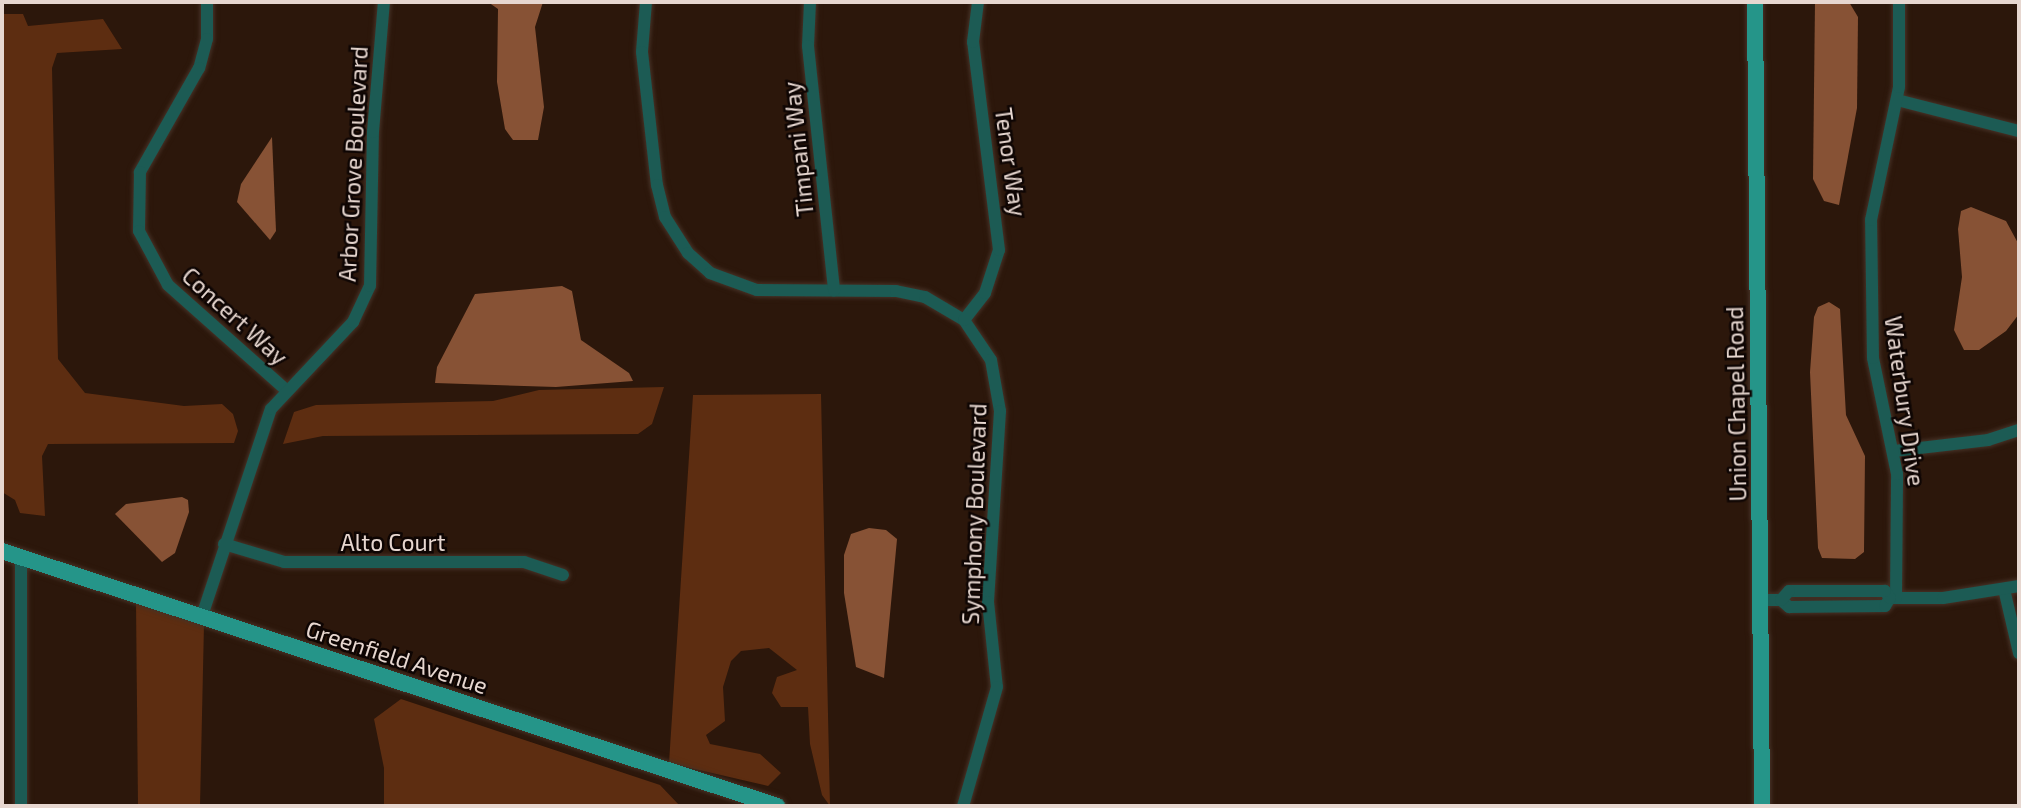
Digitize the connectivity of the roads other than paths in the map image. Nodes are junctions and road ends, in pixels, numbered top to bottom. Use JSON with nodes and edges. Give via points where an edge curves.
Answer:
{"nodes":[{"id":1,"x":207,"y":2,"type":"edge"},
{"id":2,"x":384,"y":2,"type":"edge"},
{"id":3,"x":646,"y":2,"type":"edge"},
{"id":4,"x":810,"y":2,"type":"edge"},
{"id":5,"x":978,"y":2,"type":"edge"},
{"id":6,"x":1755,"y":2,"type":"edge"},
{"id":7,"x":1899,"y":2,"type":"edge"},
{"id":8,"x":1897,"y":100,"type":"junction"},
{"id":9,"x":2019,"y":131,"type":"edge"},
{"id":10,"x":834,"y":291,"type":"junction"},
{"id":11,"x":964,"y":320,"type":"junction"},
{"id":12,"x":284,"y":388,"type":"junction"},
{"id":13,"x":2019,"y":430,"type":"edge"},
{"id":14,"x":1894,"y":451,"type":"junction"},
{"id":15,"x":224,"y":544,"type":"junction"},
{"id":16,"x":2,"y":551,"type":"edge"},
{"id":17,"x":20,"y":557,"type":"junction"},
{"id":18,"x":563,"y":576,"type":"dead end"},
{"id":19,"x":2019,"y":586,"type":"edge"},
{"id":20,"x":2004,"y":589,"type":"junction"},
{"id":21,"x":1893,"y":598,"type":"junction"},
{"id":22,"x":1761,"y":600,"type":"junction"},
{"id":23,"x":202,"y":616,"type":"junction"},
{"id":24,"x":2019,"y":653,"type":"edge"},
{"id":25,"x":21,"y":806,"type":"edge"},
{"id":26,"x":777,"y":806,"type":"edge"},
{"id":27,"x":964,"y":806,"type":"edge"},
{"id":28,"x":1762,"y":806,"type":"edge"}],
"edges":[{"from":1,"to":12,"type":"street","name":"Concert Way","via":[[207,39],[199,68],[140,172],[139,230],[168,285]]},
{"from":2,"to":12,"type":"street","name":"Arbor Grove Boulevard","via":[[373,132],[370,286],[353,322]]},
{"from":3,"to":10,"type":"street","name":"Symphony Boulevard","via":[[643,61],[657,185],[679,243],[710,273],[740,286]]},
{"from":4,"to":10,"type":"street","name":"Timpani Way","via":[[808,46]]},
{"from":5,"to":11,"type":"street","name":"Tenor Way","via":[[973,42],[1000,238],[990,281]]},
{"from":6,"to":22,"type":"main road","name":"Union Chapel Road"},
{"from":7,"to":8,"type":"street","name":"Waterbury Drive"},
{"from":8,"to":9,"type":"street"},
{"from":8,"to":14,"type":"street","name":"Waterbury Drive","via":[[1871,220],[1873,358]]},
{"from":10,"to":11,"type":"street","name":"Symphony Boulevard","via":[[911,293]]},
{"from":11,"to":27,"type":"street","name":"Symphony Boulevard","via":[[991,360],[1000,411],[988,602],[997,687]]},
{"from":12,"to":15,"type":"street","name":"Arbor Grove Boulevard","via":[[264,423]]},
{"from":13,"to":14,"type":"street","via":[[1989,440]]},
{"from":14,"to":21,"type":"street","name":"Waterbury Drive"},
{"from":15,"to":18,"type":"street","name":"Alto Court","via":[[284,562],[524,562]]},
{"from":15,"to":23,"type":"street","name":"Arbor Grove Boulevard"},
{"from":16,"to":17,"type":"main road","name":"Greenfield Avenue"},
{"from":17,"to":23,"type":"main road","name":"Greenfield Avenue"},
{"from":17,"to":25,"type":"street"},
{"from":19,"to":20,"type":"street"},
{"from":20,"to":21,"type":"street"},
{"from":20,"to":24,"type":"street"},
{"from":21,"to":22,"type":"street","via":[[1885,606],[1789,607],[1781,600]]},
{"from":22,"to":28,"type":"main road","name":"Union Chapel Road"},
{"from":23,"to":26,"type":"main road","name":"Greenfield Avenue"}]}
